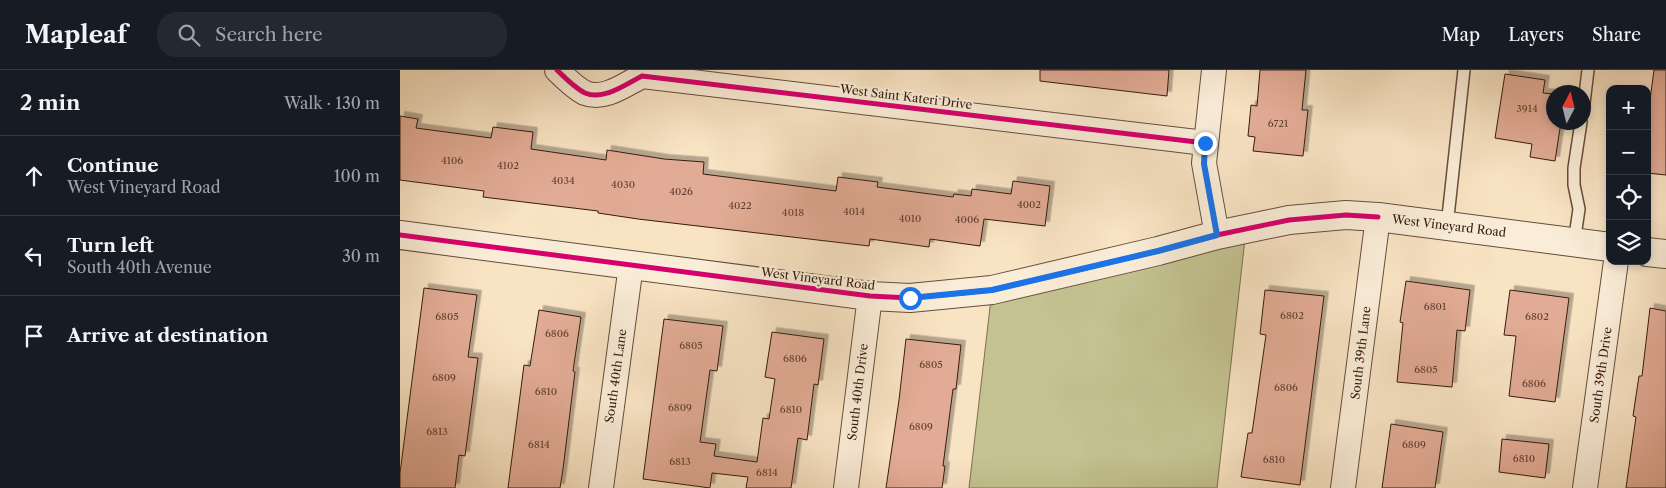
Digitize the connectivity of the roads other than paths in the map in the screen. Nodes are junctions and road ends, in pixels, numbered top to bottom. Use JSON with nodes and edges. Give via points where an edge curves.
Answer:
{"nodes":[{"id":1,"x":557,"y":70,"type":"edge"},
{"id":2,"x":1214,"y":70,"type":"edge"},
{"id":3,"x":1464,"y":70,"type":"edge"},
{"id":4,"x":1588,"y":70,"type":"edge"},
{"id":5,"x":638,"y":73,"type":"edge"},
{"id":6,"x":1586,"y":85,"type":"edge"},
{"id":7,"x":1580,"y":130,"type":"edge"},
{"id":8,"x":1205,"y":143,"type":"junction"},
{"id":9,"x":1378,"y":217,"type":"junction"},
{"id":10,"x":1447,"y":226,"type":"junction"},
{"id":11,"x":400,"y":235,"type":"edge"},
{"id":12,"x":1217,"y":235,"type":"junction"},
{"id":13,"x":1574,"y":242,"type":"junction"},
{"id":14,"x":1606,"y":246,"type":"edge"},
{"id":15,"x":1651,"y":252,"type":"edge"},
{"id":16,"x":1666,"y":254,"type":"edge"},
{"id":17,"x":631,"y":265,"type":"junction"},
{"id":18,"x":1615,"y":265,"type":"edge"},
{"id":19,"x":870,"y":296,"type":"junction"},
{"id":20,"x":600,"y":488,"type":"edge"},
{"id":21,"x":846,"y":488,"type":"edge"},
{"id":22,"x":1343,"y":488,"type":"edge"},
{"id":23,"x":1585,"y":488,"type":"edge"}],
"edges":[{"from":1,"to":5,"type":"street","name":"West Saint Kateri Drive","via":[[580,90],[593,94],[610,92]]},
{"from":2,"to":8,"type":"street"},
{"from":3,"to":10,"type":"lane"},
{"from":4,"to":6,"type":"lane"},
{"from":5,"to":8,"type":"street","name":"West Saint Kateri Drive"},
{"from":7,"to":13,"type":"lane","via":[[1574,168],[1579,209]]},
{"from":8,"to":12,"type":"street","via":[[1204,164]]},
{"from":9,"to":10,"type":"street","name":"West Vineyard Road"},
{"from":9,"to":12,"type":"street","name":"West Vineyard Road","via":[[1314,217]]},
{"from":9,"to":22,"type":"street","name":"South 39th Lane"},
{"from":10,"to":13,"type":"street","name":"West Vineyard Road"},
{"from":11,"to":17,"type":"street","name":"West Vineyard Road"},
{"from":12,"to":19,"type":"street","name":"West Vineyard Road","via":[[992,290],[910,298]]},
{"from":13,"to":14,"type":"street","name":"West Vineyard Road"},
{"from":15,"to":16,"type":"street"},
{"from":17,"to":19,"type":"street","name":"West Vineyard Road"},
{"from":17,"to":20,"type":"street","name":"South 40th Lane"},
{"from":18,"to":23,"type":"street","name":"South 39th Drive"},
{"from":19,"to":21,"type":"street","name":"South 40th Drive"}]}
